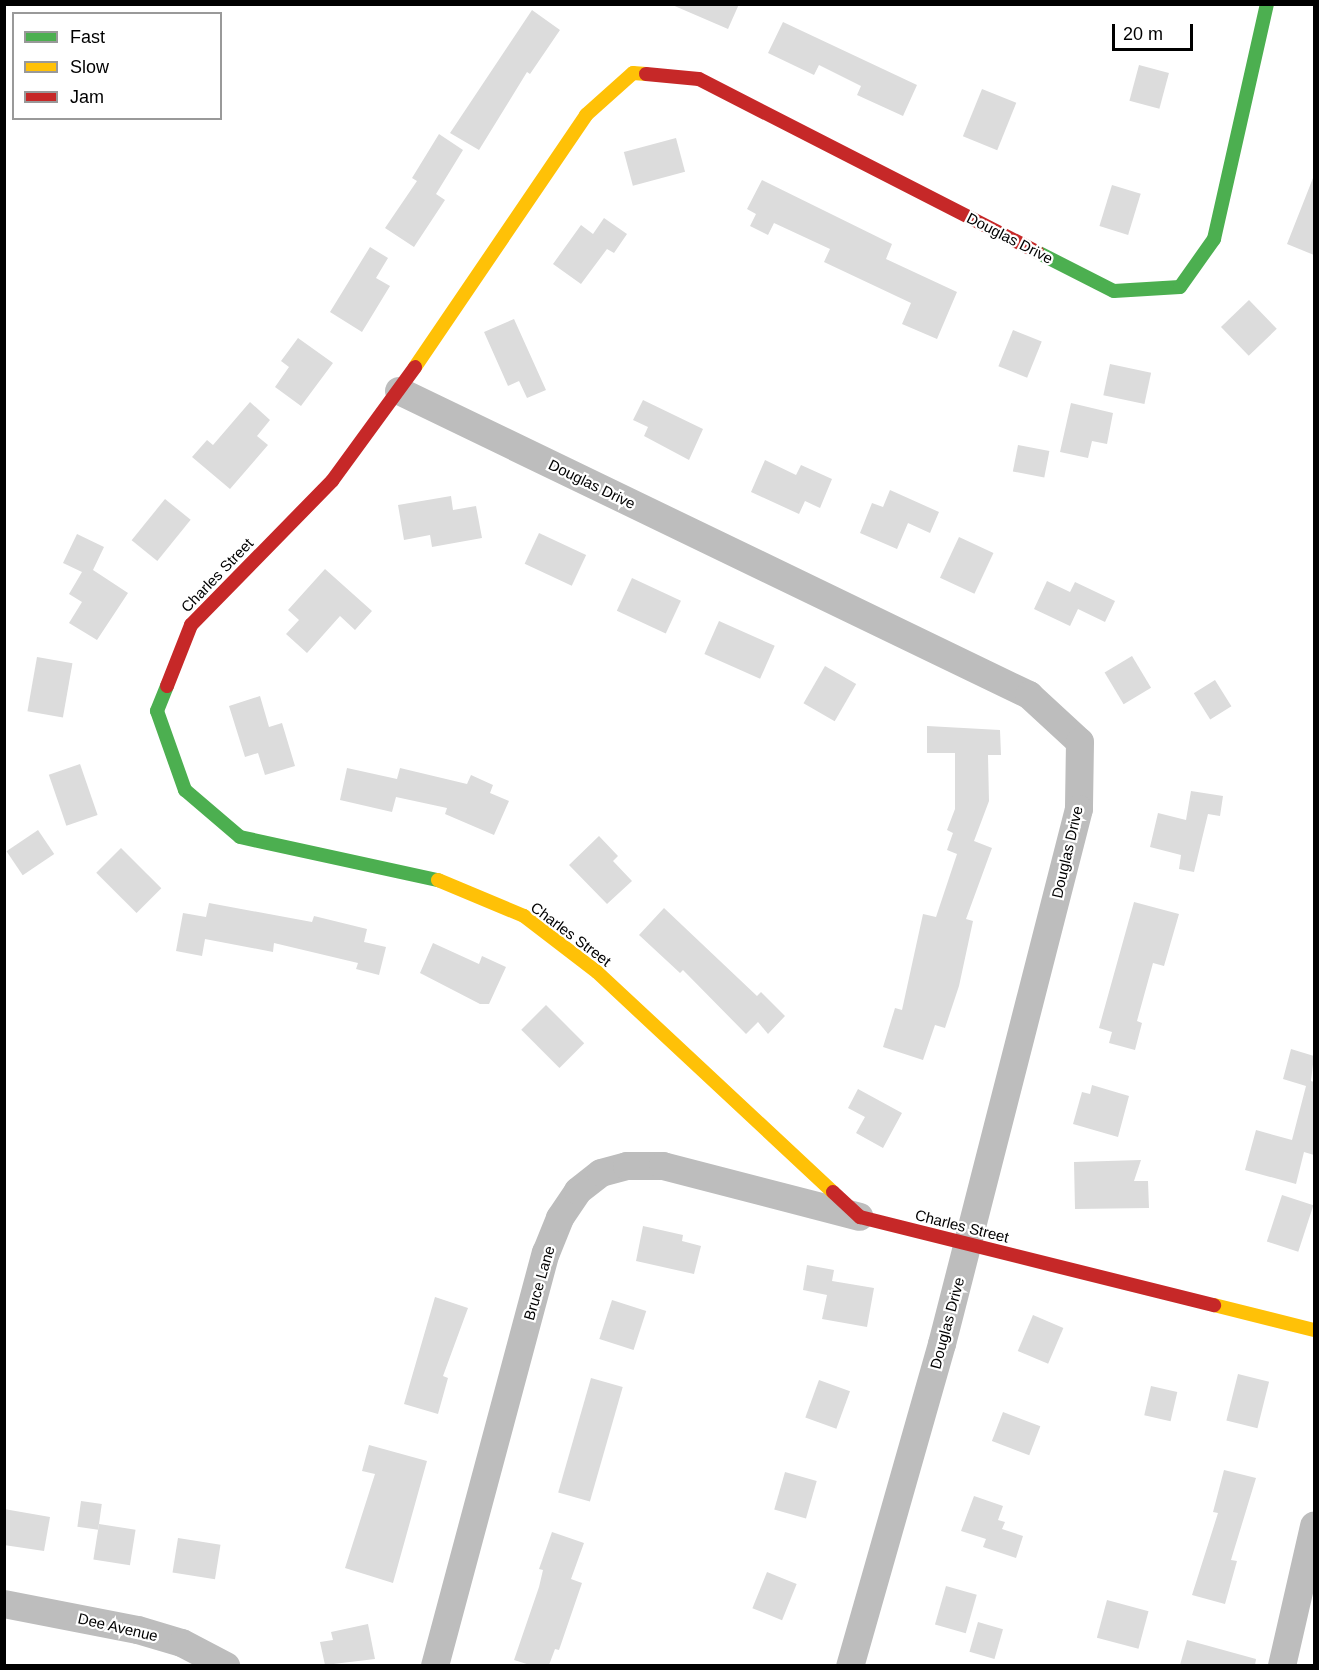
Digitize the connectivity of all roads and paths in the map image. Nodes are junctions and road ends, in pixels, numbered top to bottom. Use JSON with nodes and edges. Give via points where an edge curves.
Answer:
{"nodes":[{"id":1,"x":1267,"y":4,"type":"edge"},
{"id":2,"x":399,"y":391,"type":"junction"},
{"id":3,"x":860,"y":1216,"type":"junction"},
{"id":4,"x":968,"y":1245,"type":"junction"},
{"id":5,"x":1314,"y":1330,"type":"edge"},
{"id":6,"x":1314,"y":1526,"type":"edge"},
{"id":7,"x":4,"y":1604,"type":"edge"},
{"id":8,"x":226,"y":1665,"type":"edge"},
{"id":9,"x":435,"y":1665,"type":"edge"},
{"id":10,"x":850,"y":1665,"type":"edge"},
{"id":11,"x":1282,"y":1665,"type":"edge"}],
"edges":[{"from":1,"to":2,"type":"street","name":"Douglas Drive","via":[[1214,239],[1180,287],[1114,291],[699,80],[633,73],[586,115]]},
{"from":2,"to":3,"type":"street","name":"Charles Street","via":[[332,481],[191,625],[157,711],[185,790],[240,837],[436,879],[524,916],[597,972]]},
{"from":2,"to":4,"type":"street","name":"Douglas Drive","via":[[1029,695],[1080,742],[1079,809]]},
{"from":3,"to":4,"type":"street","name":"Charles Street"},
{"from":3,"to":9,"type":"street","name":"Bruce Lane","via":[[663,1166],[627,1166],[601,1173],[578,1191],[560,1218],[546,1253]]},
{"from":4,"to":5,"type":"street","name":"Charles Street"},
{"from":4,"to":10,"type":"street","name":"Douglas Drive"},
{"from":6,"to":11,"type":"street"},
{"from":7,"to":8,"type":"street","name":"Dee Avenue","via":[[138,1629],[182,1643]]}]}
